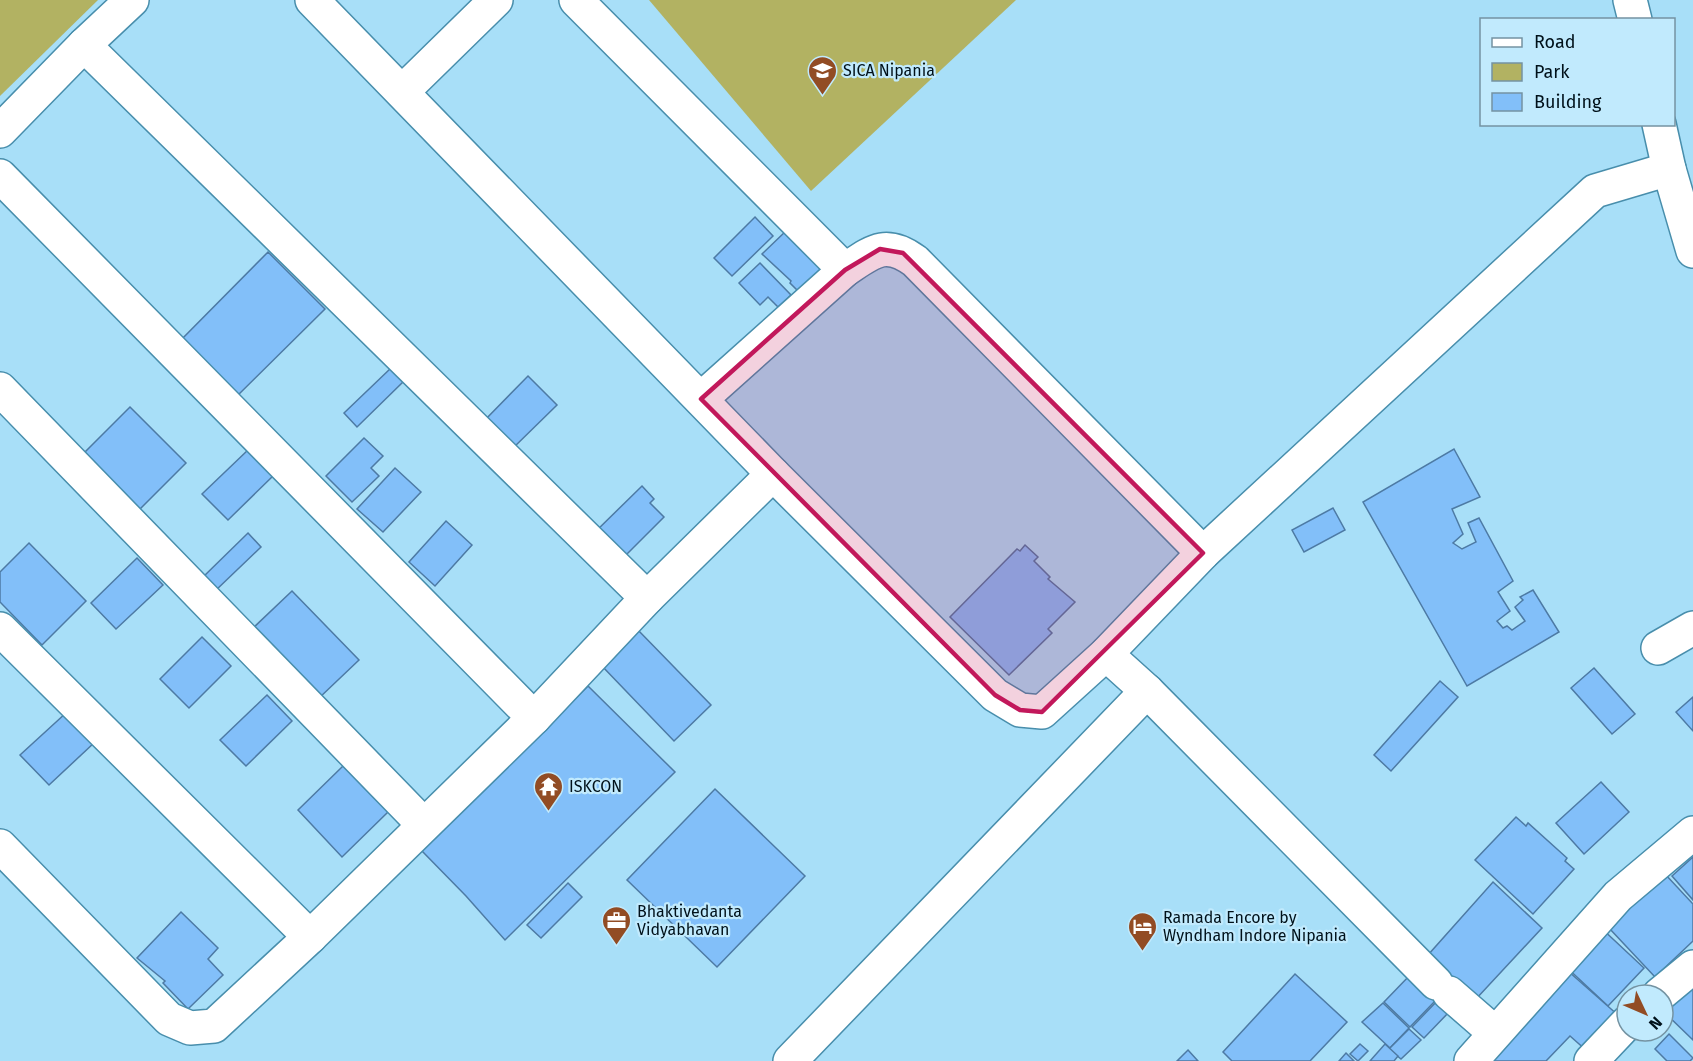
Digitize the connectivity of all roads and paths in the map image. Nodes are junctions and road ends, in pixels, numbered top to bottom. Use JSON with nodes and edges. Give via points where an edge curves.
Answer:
{"nodes":[{"id":1,"x":132,"y":0,"type":"edge"},
{"id":2,"x":312,"y":0,"type":"edge"},
{"id":3,"x":496,"y":0,"type":"edge"},
{"id":4,"x":576,"y":0,"type":"edge"},
{"id":5,"x":1630,"y":0,"type":"edge"},
{"id":6,"x":1634,"y":18,"type":"edge"},
{"id":7,"x":84,"y":45,"type":"junction"},
{"id":8,"x":402,"y":92,"type":"junction"},
{"id":9,"x":1659,"y":126,"type":"edge"},
{"id":10,"x":0,"y":131,"type":"edge"},
{"id":11,"x":1669,"y":169,"type":"junction"},
{"id":12,"x":0,"y":176,"type":"edge"},
{"id":13,"x":1693,"y":251,"type":"edge"},
{"id":14,"x":845,"y":270,"type":"junction"},
{"id":15,"x":0,"y":389,"type":"edge"},
{"id":16,"x":701,"y":399,"type":"junction"},
{"id":17,"x":773,"y":474,"type":"junction"},
{"id":18,"x":1203,"y":553,"type":"junction"},
{"id":19,"x":647,"y":598,"type":"junction"},
{"id":20,"x":1693,"y":628,"type":"edge"},
{"id":21,"x":0,"y":629,"type":"edge"},
{"id":22,"x":1658,"y":648,"type":"dead end"},
{"id":23,"x":1106,"y":654,"type":"junction"},
{"id":24,"x":1147,"y":691,"type":"junction"},
{"id":25,"x":534,"y":718,"type":"junction"},
{"id":26,"x":424,"y":825,"type":"junction"},
{"id":27,"x":1693,"y":833,"type":"edge"},
{"id":28,"x":0,"y":846,"type":"edge"},
{"id":29,"x":310,"y":937,"type":"junction"},
{"id":30,"x":1693,"y":967,"type":"edge"},
{"id":31,"x":1674,"y":983,"type":"edge"},
{"id":32,"x":1495,"y":1033,"type":"junction"},
{"id":33,"x":1615,"y":1036,"type":"edge"},
{"id":34,"x":790,"y":1061,"type":"edge"},
{"id":35,"x":1472,"y":1061,"type":"edge"},
{"id":36,"x":1591,"y":1061,"type":"edge"}],
"edges":[{"from":1,"to":7,"type":"street"},
{"from":2,"to":8,"type":"street"},
{"from":3,"to":8,"type":"street"},
{"from":4,"to":14,"type":"street"},
{"from":5,"to":6,"type":"street"},
{"from":7,"to":10,"type":"street"},
{"from":7,"to":19,"type":"street"},
{"from":8,"to":16,"type":"street"},
{"from":9,"to":11,"type":"street"},
{"from":11,"to":13,"type":"street"},
{"from":11,"to":18,"type":"street","via":[[1595,191]]},
{"from":12,"to":25,"type":"street"},
{"from":14,"to":16,"type":"street"},
{"from":14,"to":18,"type":"street","via":[[880,249],[891,248],[915,261]]},
{"from":15,"to":26,"type":"street"},
{"from":16,"to":17,"type":"street"},
{"from":17,"to":19,"type":"street"},
{"from":17,"to":23,"type":"street","via":[[995,695],[1020,710],[1042,712]]},
{"from":18,"to":23,"type":"street"},
{"from":19,"to":25,"type":"street"},
{"from":20,"to":22,"type":"street"},
{"from":21,"to":29,"type":"street"},
{"from":23,"to":24,"type":"street"},
{"from":24,"to":32,"type":"street","via":[[1442,988]]},
{"from":24,"to":34,"type":"street"},
{"from":25,"to":26,"type":"street"},
{"from":26,"to":29,"type":"street"},
{"from":27,"to":32,"type":"street","via":[[1618,896]]},
{"from":28,"to":29,"type":"street","via":[[169,1019],[190,1028],[214,1026]]},
{"from":30,"to":31,"type":"street"},
{"from":32,"to":35,"type":"street"},
{"from":33,"to":36,"type":"street"}]}
